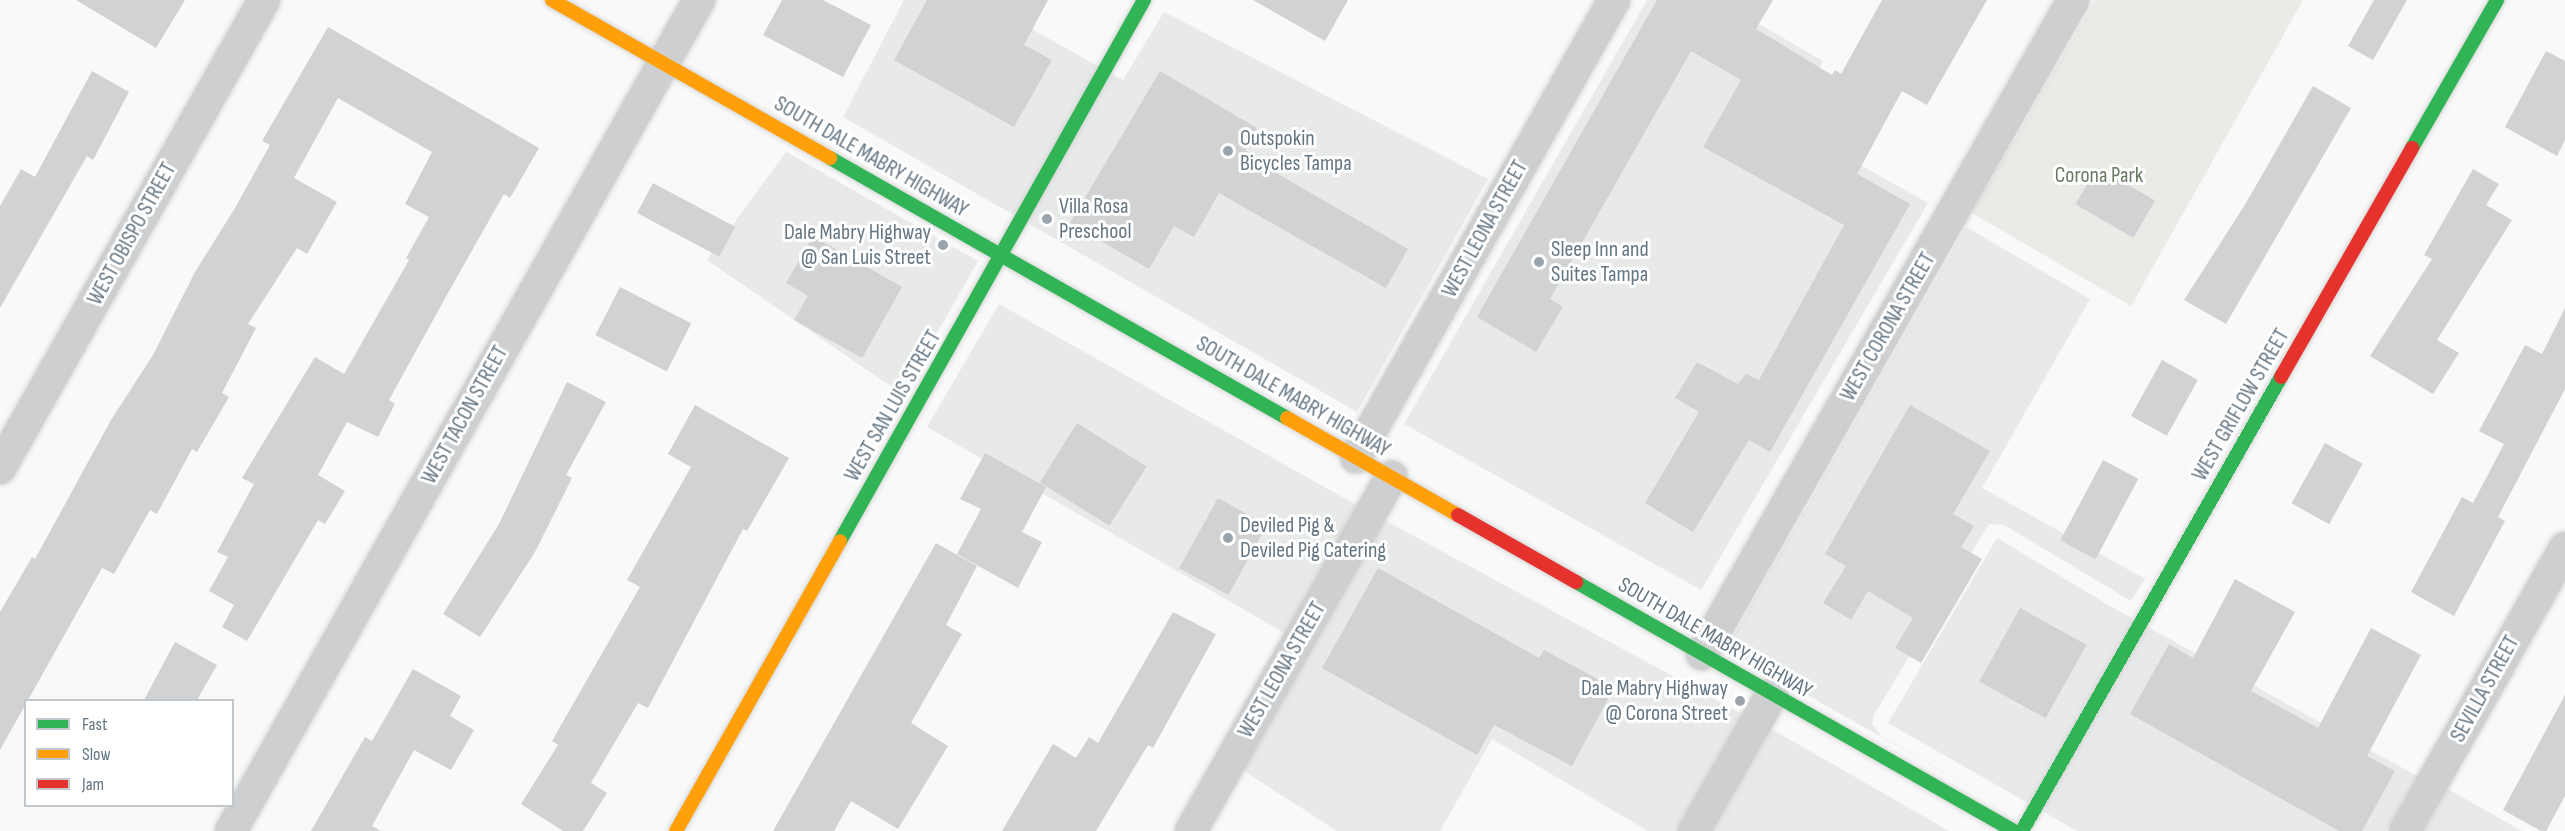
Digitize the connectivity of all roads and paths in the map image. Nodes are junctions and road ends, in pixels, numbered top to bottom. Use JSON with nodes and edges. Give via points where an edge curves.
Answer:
{"nodes":[{"id":1,"x":264,"y":0,"type":"edge"},
{"id":2,"x":552,"y":0,"type":"edge"},
{"id":3,"x":699,"y":0,"type":"edge"},
{"id":4,"x":1143,"y":0,"type":"edge"},
{"id":5,"x":1614,"y":0,"type":"edge"},
{"id":6,"x":2073,"y":0,"type":"edge"},
{"id":7,"x":2497,"y":0,"type":"edge"},
{"id":8,"x":663,"y":63,"type":"junction"},
{"id":9,"x":1002,"y":256,"type":"junction"},
{"id":10,"x":1356,"y":457,"type":"junction"},
{"id":11,"x":0,"y":468,"type":"edge"},
{"id":12,"x":1391,"y":477,"type":"junction"},
{"id":13,"x":2565,"y":548,"type":"edge"},
{"id":14,"x":1702,"y":654,"type":"junction"},
{"id":15,"x":1772,"y":694,"type":"junction"},
{"id":16,"x":231,"y":831,"type":"edge"},
{"id":17,"x":676,"y":831,"type":"edge"},
{"id":18,"x":1191,"y":831,"type":"edge"},
{"id":19,"x":1694,"y":831,"type":"edge"},
{"id":20,"x":2014,"y":831,"type":"edge"},
{"id":21,"x":2022,"y":831,"type":"edge"},
{"id":22,"x":2405,"y":831,"type":"edge"}],
"edges":[{"from":1,"to":11,"type":"street","name":"WEST OBISPO STREET"},
{"from":2,"to":8,"type":"street","name":"SOUTH DALE MABRY HIGHWAY"},
{"from":3,"to":8,"type":"street","name":"WEST TACON STREET"},
{"from":4,"to":9,"type":"street","name":"WEST SAN LUIS STREET"},
{"from":5,"to":10,"type":"street","name":"WEST LEONA STREET"},
{"from":6,"to":14,"type":"street","name":"WEST CORONA STREET"},
{"from":7,"to":21,"type":"street","name":"WEST GRIFLOW STREET"},
{"from":8,"to":9,"type":"street","name":"SOUTH DALE MABRY HIGHWAY"},
{"from":8,"to":16,"type":"street","name":"WEST TACON STREET"},
{"from":9,"to":10,"type":"street","name":"SOUTH DALE MABRY HIGHWAY"},
{"from":9,"to":17,"type":"street","name":"WEST SAN LUIS STREET"},
{"from":10,"to":12,"type":"street","name":"SOUTH DALE MABRY HIGHWAY"},
{"from":12,"to":14,"type":"street","name":"SOUTH DALE MABRY HIGHWAY"},
{"from":12,"to":18,"type":"street","name":"WEST LEONA STREET"},
{"from":13,"to":22,"type":"street","name":"SEVILLA STREET"},
{"from":14,"to":15,"type":"street","name":"SOUTH DALE MABRY HIGHWAY"},
{"from":15,"to":19,"type":"street"},
{"from":15,"to":20,"type":"street","name":"SOUTH DALE MABRY HIGHWAY"}]}
